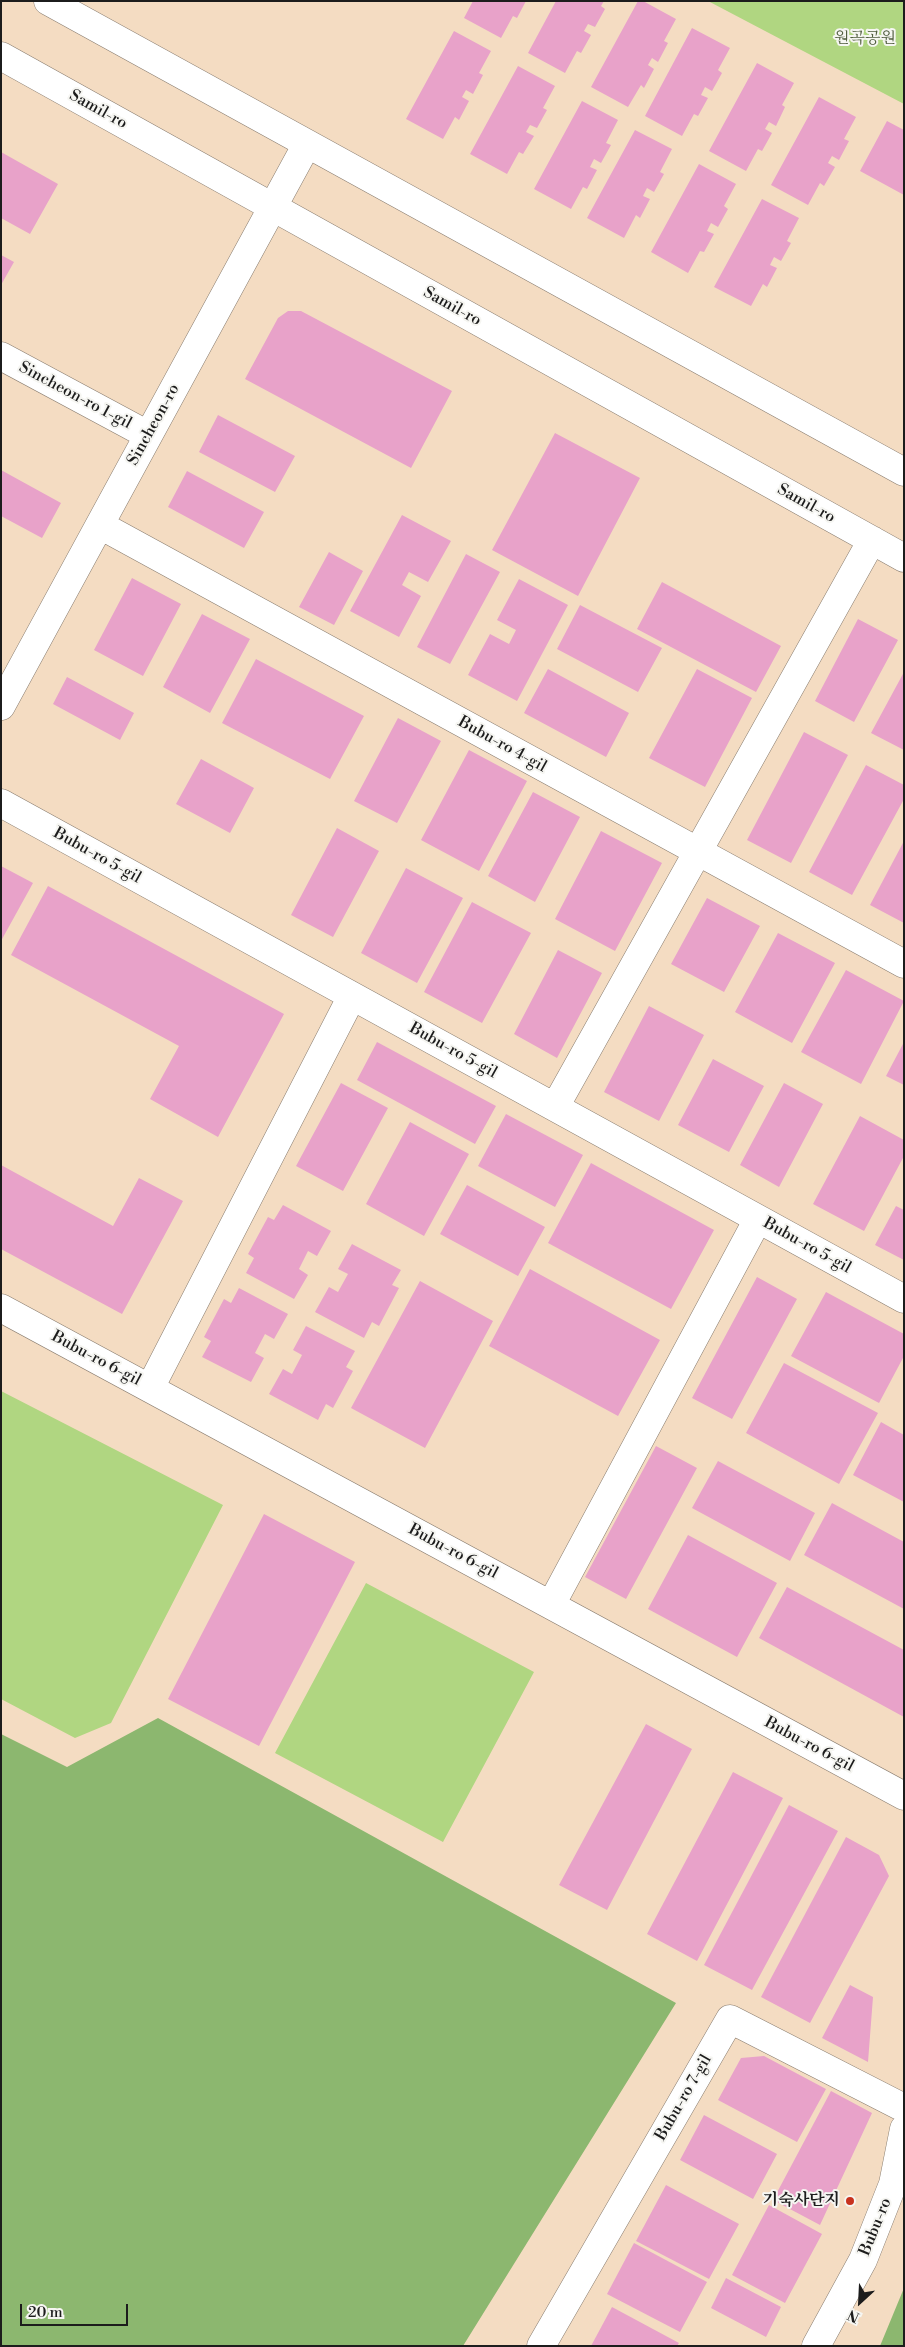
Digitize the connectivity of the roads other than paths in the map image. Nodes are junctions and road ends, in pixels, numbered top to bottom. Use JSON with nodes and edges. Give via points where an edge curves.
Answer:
{"nodes":[{"id":1,"x":48,"y":1,"type":"edge"},
{"id":2,"x":1,"y":56,"type":"edge"},
{"id":3,"x":307,"y":144,"type":"junction"},
{"id":4,"x":272,"y":207,"type":"junction"},
{"id":5,"x":1,"y":356,"type":"edge"},
{"id":6,"x":148,"y":436,"type":"junction"},
{"id":7,"x":900,"y":460,"type":"edge"},
{"id":8,"x":100,"y":525,"type":"junction"},
{"id":9,"x":872,"y":540,"type":"junction"},
{"id":10,"x":904,"y":558,"type":"edge"},
{"id":11,"x":1,"y":706,"type":"edge"},
{"id":12,"x":1,"y":803,"type":"edge"},
{"id":13,"x":698,"y":852,"type":"junction"},
{"id":14,"x":904,"y":964,"type":"edge"},
{"id":15,"x":352,"y":996,"type":"junction"},
{"id":16,"x":555,"y":1107,"type":"junction"},
{"id":17,"x":758,"y":1219,"type":"junction"},
{"id":18,"x":904,"y":1299,"type":"edge"},
{"id":19,"x":1,"y":1308,"type":"edge"},
{"id":20,"x":150,"y":1388,"type":"junction"},
{"id":21,"x":551,"y":1605,"type":"junction"},
{"id":22,"x":904,"y":1796,"type":"edge"},
{"id":23,"x":904,"y":2108,"type":"edge"},
{"id":24,"x":904,"y":2128,"type":"edge"},
{"id":25,"x":540,"y":2346,"type":"edge"},
{"id":26,"x":816,"y":2346,"type":"edge"}],
"edges":[{"from":1,"to":3,"type":"street"},
{"from":2,"to":4,"type":"street","name":"Samil-ro"},
{"from":3,"to":4,"type":"street","name":"Sincheon-ro"},
{"from":3,"to":7,"type":"street"},
{"from":4,"to":6,"type":"street","name":"Sincheon-ro"},
{"from":4,"to":9,"type":"street","name":"Samil-ro"},
{"from":5,"to":6,"type":"street","name":"Sincheon-ro 1-gil"},
{"from":6,"to":8,"type":"street","name":"Sincheon-ro"},
{"from":8,"to":11,"type":"street","name":"Sincheon-ro"},
{"from":8,"to":13,"type":"street","name":"Bubu-ro 4-gil"},
{"from":9,"to":10,"type":"street","name":"Samil-ro"},
{"from":9,"to":13,"type":"street"},
{"from":12,"to":15,"type":"street","name":"Bubu-ro 5-gil"},
{"from":13,"to":14,"type":"street","name":"Bubu-ro 4-gil"},
{"from":13,"to":16,"type":"street"},
{"from":15,"to":16,"type":"street","name":"Bubu-ro 5-gil"},
{"from":15,"to":20,"type":"street"},
{"from":16,"to":17,"type":"street","name":"Bubu-ro 5-gil"},
{"from":17,"to":18,"type":"street","name":"Bubu-ro 5-gil"},
{"from":17,"to":21,"type":"street"},
{"from":19,"to":20,"type":"street","name":"Bubu-ro 6-gil"},
{"from":20,"to":21,"type":"street","name":"Bubu-ro 6-gil"},
{"from":21,"to":22,"type":"street","name":"Bubu-ro 6-gil"},
{"from":23,"to":25,"type":"street","name":"Bubu-ro 7-gil","via":[[730,2019]]},
{"from":24,"to":26,"type":"street","name":"Bubu-ro","via":[[893,2184],[863,2260]]}]}
